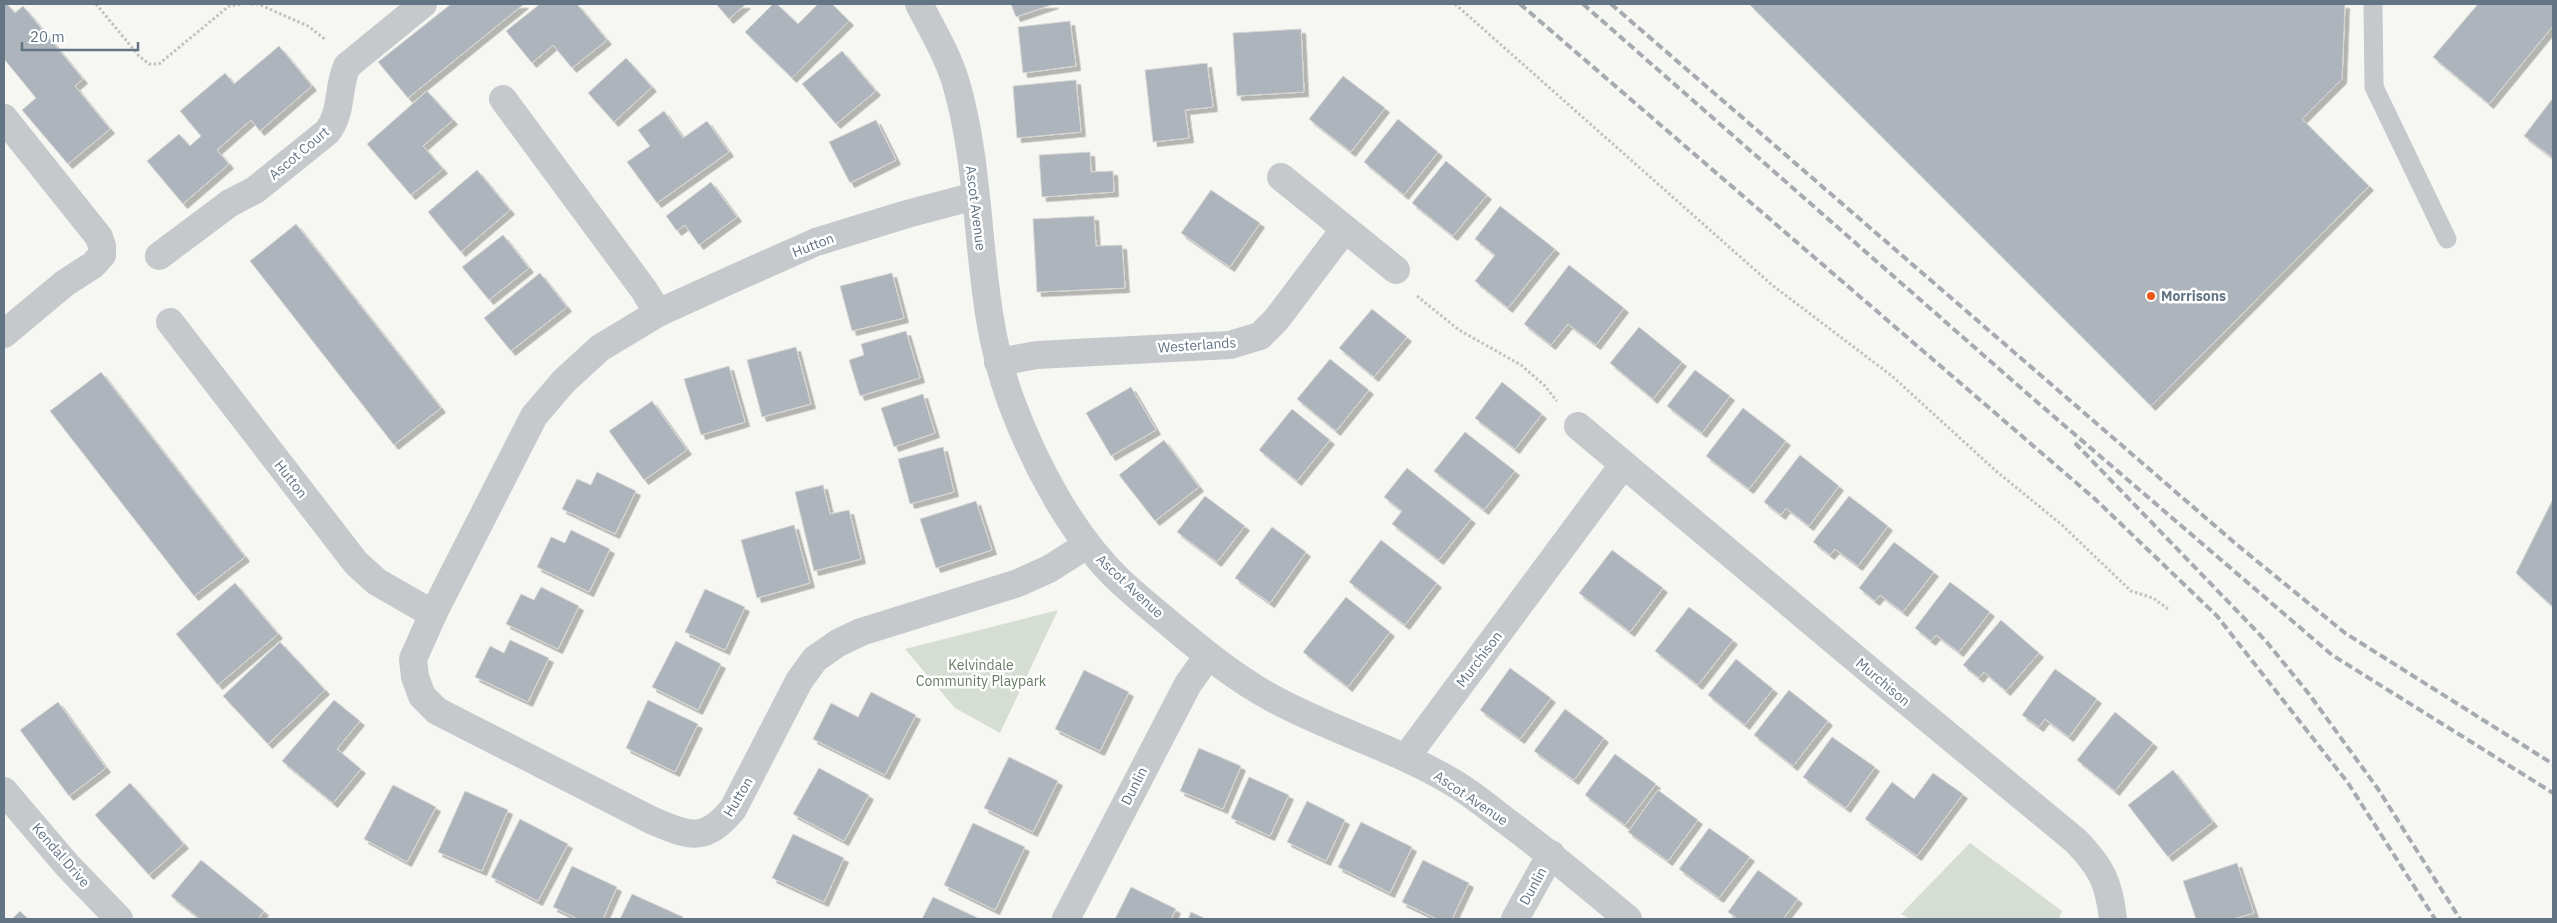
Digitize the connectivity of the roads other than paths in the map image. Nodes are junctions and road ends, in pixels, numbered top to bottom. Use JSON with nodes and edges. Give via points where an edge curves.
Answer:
{"nodes":[{"id":1,"x":423,"y":4,"type":"edge"},
{"id":2,"x":919,"y":4,"type":"edge"},
{"id":3,"x":2372,"y":4,"type":"edge"},
{"id":4,"x":502,"y":99,"type":"dead end"},
{"id":5,"x":4,"y":118,"type":"edge"},
{"id":6,"x":1282,"y":177,"type":"dead end"},
{"id":7,"x":975,"y":196,"type":"junction"},
{"id":8,"x":1344,"y":230,"type":"junction"},
{"id":9,"x":2447,"y":239,"type":"dead end"},
{"id":10,"x":159,"y":256,"type":"dead end"},
{"id":11,"x":1396,"y":270,"type":"road end"},
{"id":12,"x":658,"y":313,"type":"junction"},
{"id":13,"x":170,"y":322,"type":"dead end"},
{"id":14,"x":4,"y":334,"type":"edge"},
{"id":15,"x":998,"y":362,"type":"junction"},
{"id":16,"x":1578,"y":426,"type":"road end"},
{"id":17,"x":1623,"y":465,"type":"junction"},
{"id":18,"x":1088,"y":545,"type":"junction"},
{"id":19,"x":432,"y":614,"type":"junction"},
{"id":20,"x":1208,"y":656,"type":"junction"},
{"id":21,"x":1406,"y":756,"type":"junction"},
{"id":22,"x":4,"y":791,"type":"edge"},
{"id":23,"x":1550,"y":854,"type":"junction"},
{"id":24,"x":119,"y":919,"type":"edge"},
{"id":25,"x":1066,"y":919,"type":"edge"},
{"id":26,"x":1515,"y":919,"type":"edge"},
{"id":27,"x":1628,"y":919,"type":"edge"},
{"id":28,"x":2114,"y":919,"type":"edge"}],
"edges":[{"from":1,"to":10,"type":"street","name":"Ascot Court","via":[[347,66],[343,74],[339,110],[327,132],[255,190],[230,203]]},
{"from":2,"to":7,"type":"street","name":"Ascot Avenue","via":[[956,80]]},
{"from":3,"to":9,"type":"lane","via":[[2374,87]]},
{"from":4,"to":12,"type":"street"},
{"from":5,"to":14,"type":"street","via":[[99,237],[102,255]]},
{"from":6,"to":8,"type":"street"},
{"from":7,"to":12,"type":"street","name":"Hutton","via":[[816,242]]},
{"from":7,"to":15,"type":"street","name":"Ascot Avenue","via":[[987,306]]},
{"from":8,"to":11,"type":"street"},
{"from":8,"to":15,"type":"street","name":"Westerlands","via":[[1276,320],[1260,336],[1230,345],[1037,355]]},
{"from":12,"to":19,"type":"street","name":"Hutton","via":[[600,348],[564,381],[534,416]]},
{"from":13,"to":19,"type":"street","name":"Hutton","via":[[356,563],[376,582]]},
{"from":15,"to":18,"type":"street","name":"Ascot Avenue","via":[[1030,444],[1057,498]]},
{"from":16,"to":17,"type":"street","name":"Murchison"},
{"from":17,"to":21,"type":"street","name":"Murchison"},
{"from":17,"to":28,"type":"street","name":"Murchison","via":[[2076,840],[2106,880]]},
{"from":18,"to":19,"type":"street","name":"Hutton","via":[[1018,583],[861,632],[815,659],[799,681],[733,809],[720,825],[705,832],[684,834],[651,820],[436,711],[422,696],[413,659]]},
{"from":18,"to":20,"type":"street","name":"Ascot Avenue","via":[[1119,580]]},
{"from":20,"to":21,"type":"street","name":"Ascot Avenue","via":[[1270,697],[1331,727]]},
{"from":20,"to":25,"type":"street","name":"Dunlin","via":[[1179,700]]},
{"from":21,"to":23,"type":"street","name":"Ascot Avenue","via":[[1459,786]]},
{"from":22,"to":24,"type":"street","name":"Kendal Drive"},
{"from":23,"to":26,"type":"street","name":"Dunlin"},
{"from":23,"to":27,"type":"street","name":"Ascot Avenue"}]}
